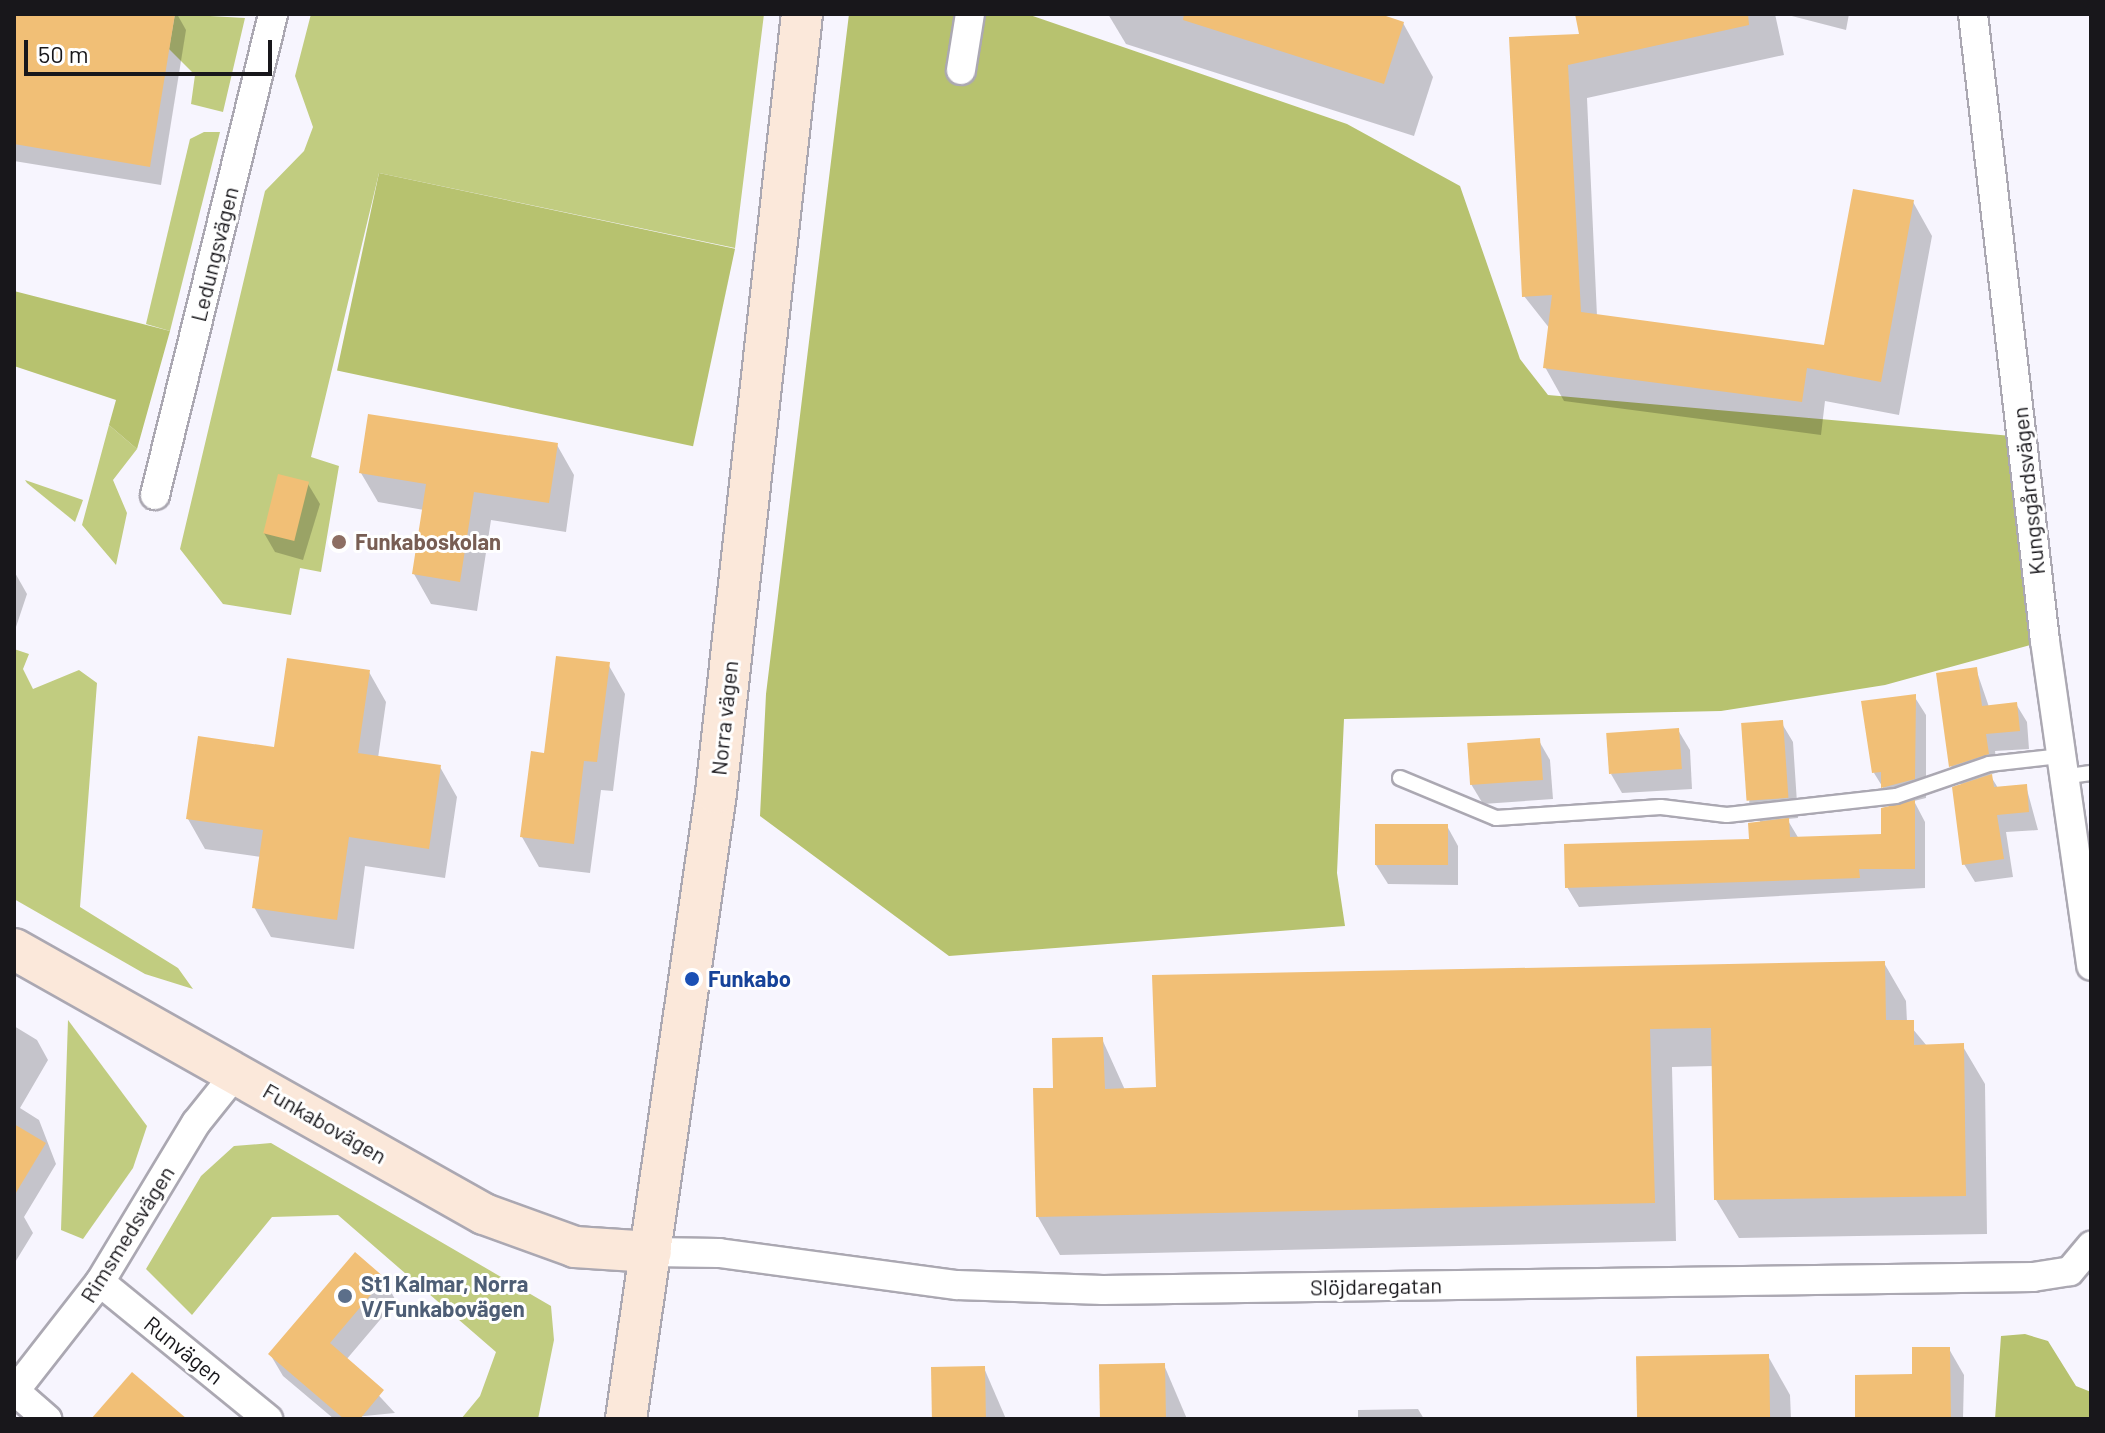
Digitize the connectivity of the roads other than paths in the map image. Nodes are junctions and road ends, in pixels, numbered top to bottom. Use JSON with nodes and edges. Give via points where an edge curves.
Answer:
{"nodes":[{"id":1,"x":273,"y":14,"type":"edge"},
{"id":2,"x":802,"y":14,"type":"edge"},
{"id":3,"x":970,"y":14,"type":"edge"},
{"id":4,"x":1973,"y":14,"type":"edge"},
{"id":5,"x":961,"y":70,"type":"dead end"},
{"id":6,"x":155,"y":495,"type":"dead end"},
{"id":7,"x":2073,"y":768,"type":"edge"},
{"id":8,"x":1400,"y":778,"type":"dead end"},
{"id":9,"x":14,"y":949,"type":"edge"},
{"id":10,"x":2091,"y":966,"type":"edge"},
{"id":11,"x":236,"y":1073,"type":"junction"},
{"id":12,"x":2091,"y":1246,"type":"edge"},
{"id":13,"x":651,"y":1252,"type":"junction"},
{"id":14,"x":100,"y":1282,"type":"junction"},
{"id":15,"x":14,"y":1392,"type":"edge"},
{"id":16,"x":47,"y":1419,"type":"edge"},
{"id":17,"x":268,"y":1419,"type":"edge"},
{"id":18,"x":626,"y":1419,"type":"edge"}],
"edges":[{"from":1,"to":6,"type":"street","name":"Ledungsvägen"},
{"from":2,"to":13,"type":"main road","name":"Norra vägen","via":[[716,793]]},
{"from":3,"to":5,"type":"street"},
{"from":4,"to":7,"type":"street","name":"Kungsgårdsvägen"},
{"from":7,"to":8,"type":"lane","via":[[1989,764],[1896,796],[1727,815],[1661,807],[1496,818]]},
{"from":7,"to":10,"type":"street","name":"Kungsgårdsvägen"},
{"from":9,"to":11,"type":"main road","name":"Funkabovägen"},
{"from":11,"to":13,"type":"main road","name":"Funkabovägen","via":[[484,1214],[575,1247]]},
{"from":11,"to":14,"type":"street","name":"Rimsmedsvägen","via":[[196,1123]]},
{"from":12,"to":13,"type":"street","name":"Slöjdaregatan","via":[[2070,1271],[2033,1277],[1103,1290],[957,1285],[719,1253]]},
{"from":13,"to":18,"type":"main road","name":"Norra vägen"},
{"from":14,"to":15,"type":"street","name":"Rimsmedsvägen"},
{"from":14,"to":17,"type":"street","name":"Runvägen"},
{"from":15,"to":16,"type":"street"}]}
